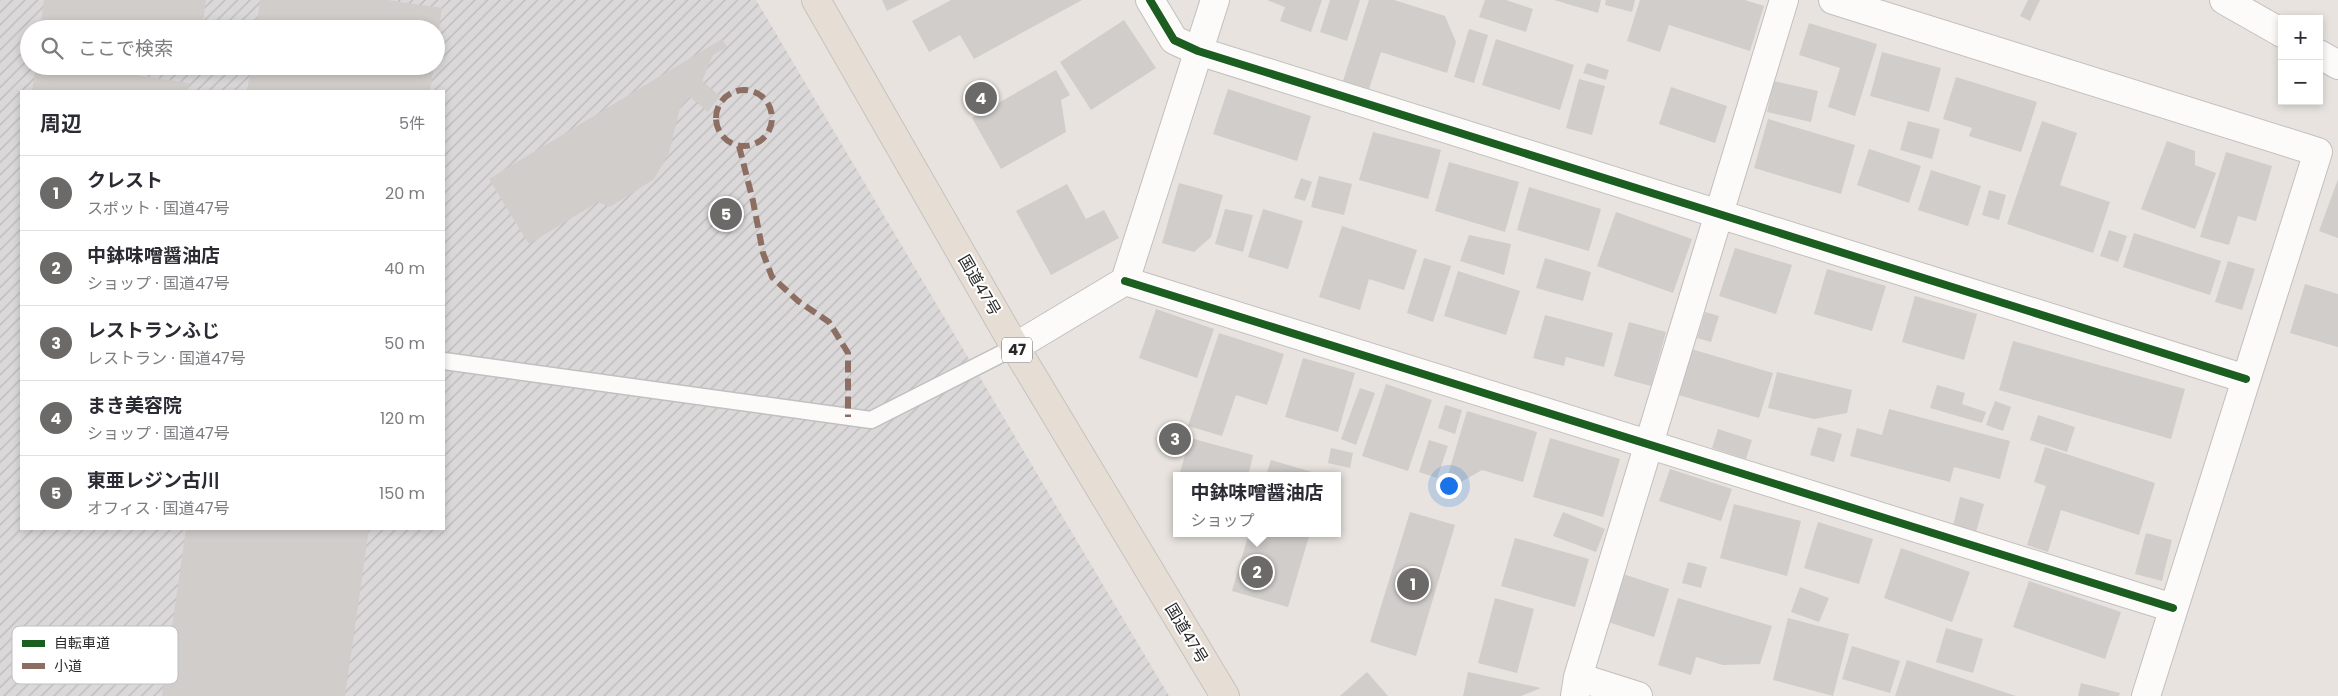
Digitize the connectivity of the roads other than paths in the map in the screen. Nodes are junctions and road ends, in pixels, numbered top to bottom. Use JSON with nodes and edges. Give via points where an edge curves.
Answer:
{"nodes":[{"id":1,"x":816,"y":0,"type":"edge"},
{"id":2,"x":1150,"y":0,"type":"edge"},
{"id":3,"x":1215,"y":0,"type":"edge"},
{"id":4,"x":1784,"y":0,"type":"edge"},
{"id":5,"x":1833,"y":0,"type":"edge"},
{"id":6,"x":2224,"y":0,"type":"edge"},
{"id":7,"x":2278,"y":31,"type":"edge"},
{"id":8,"x":1198,"y":51,"type":"junction"},
{"id":9,"x":2323,"y":56,"type":"edge"},
{"id":10,"x":2338,"y":65,"type":"edge"},
{"id":11,"x":2328,"y":148,"type":"edge"},
{"id":12,"x":1719,"y":214,"type":"junction"},
{"id":13,"x":1125,"y":281,"type":"junction"},
{"id":14,"x":1016,"y":347,"type":"junction"},
{"id":15,"x":445,"y":361,"type":"edge"},
{"id":16,"x":2246,"y":379,"type":"junction"},
{"id":17,"x":1649,"y":444,"type":"junction"},
{"id":18,"x":2173,"y":608,"type":"junction"},
{"id":19,"x":1576,"y":686,"type":"edge"},
{"id":20,"x":1225,"y":696,"type":"edge"},
{"id":21,"x":1638,"y":696,"type":"edge"},
{"id":22,"x":2146,"y":696,"type":"edge"}],
"edges":[{"from":1,"to":14,"type":"highway","name":"国道47号","number":"47"},
{"from":2,"to":8,"type":"street","via":[[1174,40]]},
{"from":3,"to":8,"type":"street"},
{"from":4,"to":12,"type":"street"},
{"from":5,"to":11,"type":"street"},
{"from":6,"to":7,"type":"street"},
{"from":8,"to":12,"type":"street"},
{"from":8,"to":13,"type":"street"},
{"from":9,"to":10,"type":"street"},
{"from":11,"to":16,"type":"street"},
{"from":12,"to":16,"type":"street"},
{"from":12,"to":17,"type":"street"},
{"from":13,"to":14,"type":"street"},
{"from":13,"to":17,"type":"street"},
{"from":14,"to":15,"type":"lane","via":[[871,420]]},
{"from":14,"to":20,"type":"highway","name":"国道47号","number":"47"},
{"from":16,"to":18,"type":"street"},
{"from":17,"to":18,"type":"street"},
{"from":17,"to":19,"type":"street"},
{"from":18,"to":22,"type":"street"},
{"from":19,"to":21,"type":"street"}]}
